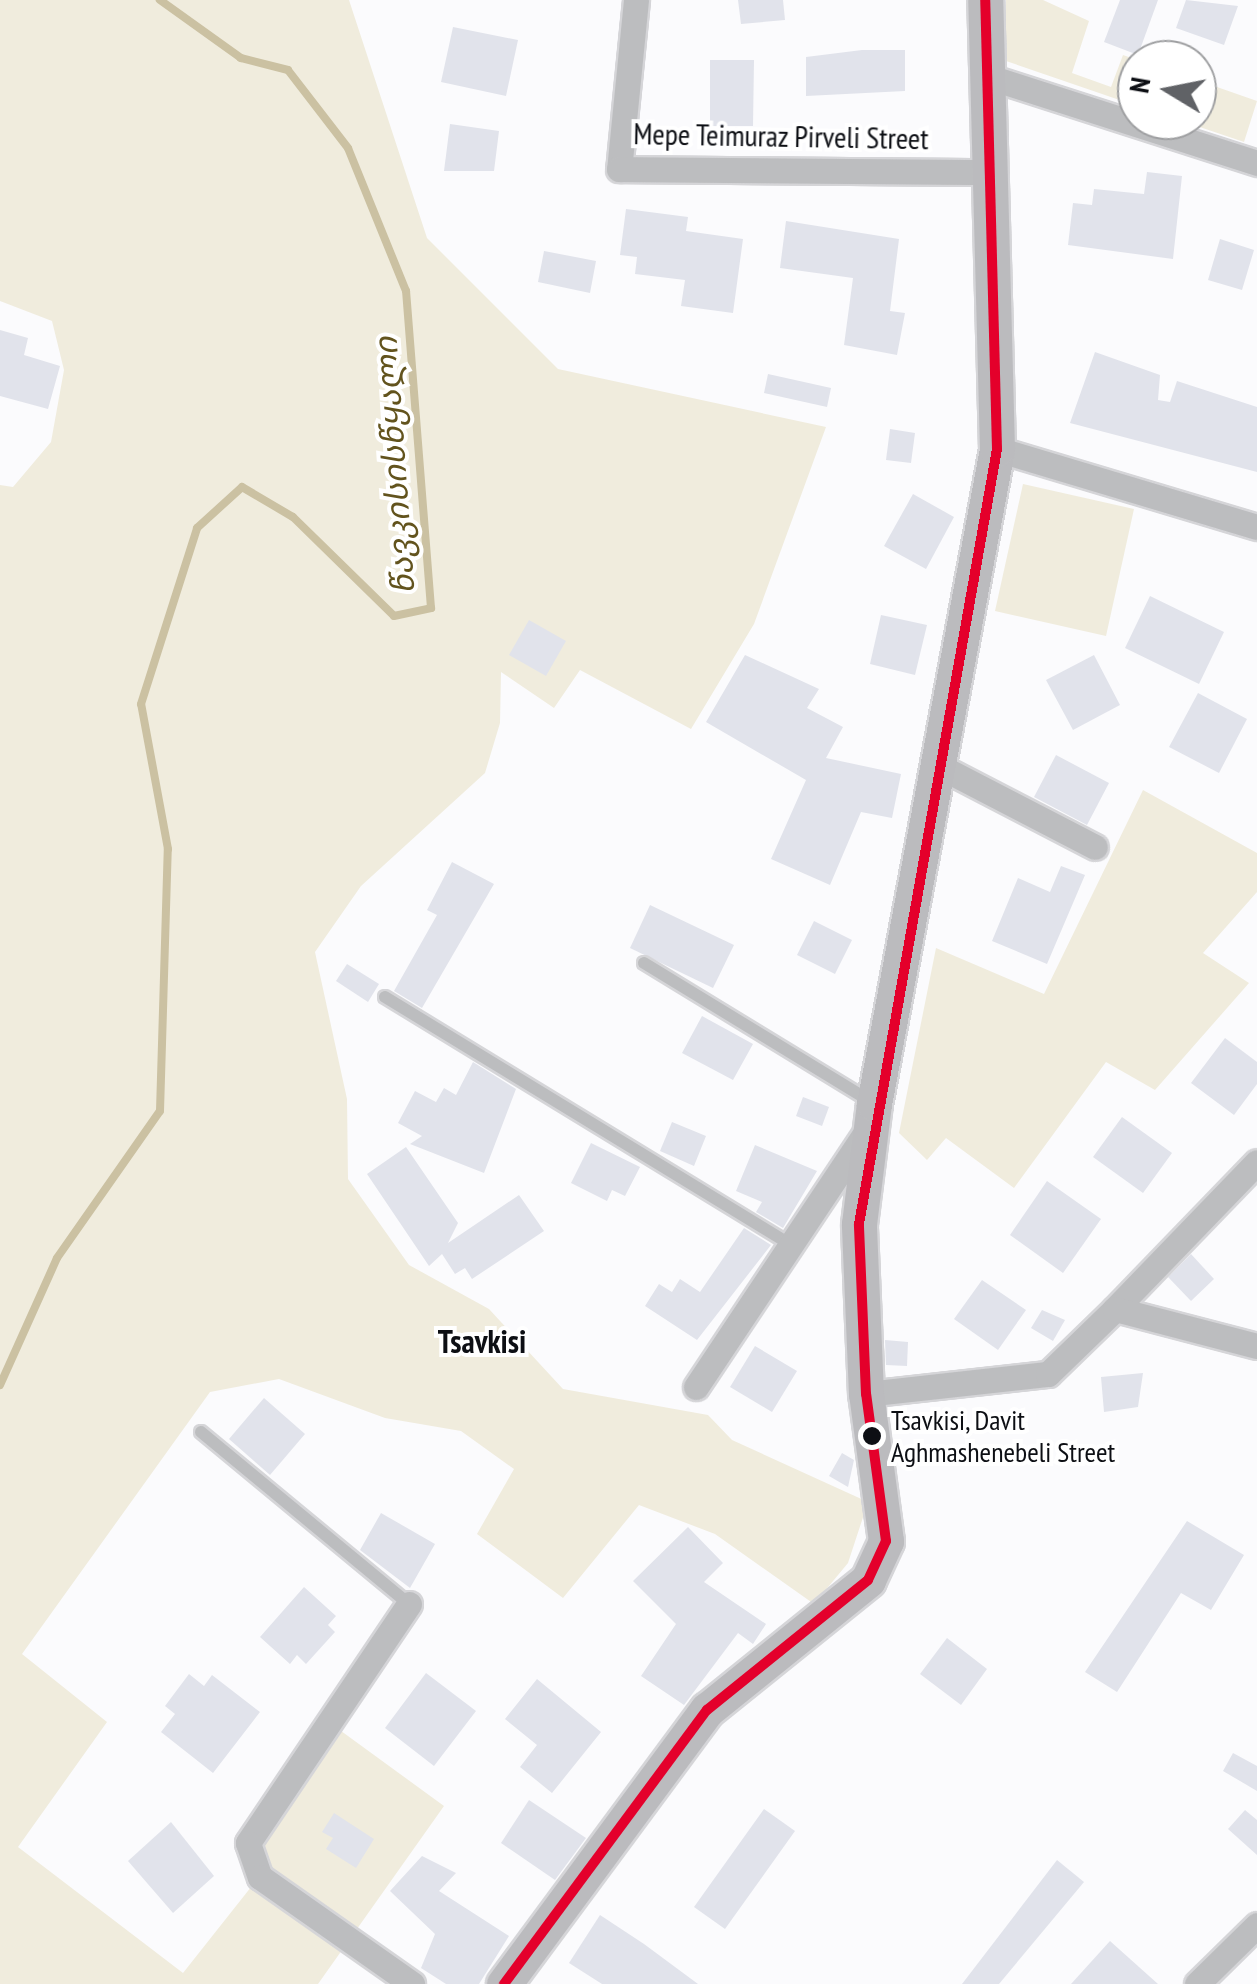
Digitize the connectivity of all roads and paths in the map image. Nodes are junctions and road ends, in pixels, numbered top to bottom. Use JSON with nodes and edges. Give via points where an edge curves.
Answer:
{"nodes":[{"id":1,"x":636,"y":0,"type":"edge"},
{"id":2,"x":985,"y":0,"type":"edge"},
{"id":3,"x":986,"y":76,"type":"junction"},
{"id":4,"x":1257,"y":163,"type":"edge"},
{"id":5,"x":989,"y":172,"type":"junction"},
{"id":6,"x":997,"y":449,"type":"junction"},
{"id":7,"x":1257,"y":526,"type":"edge"},
{"id":8,"x":935,"y":764,"type":"junction"},
{"id":9,"x":1095,"y":847,"type":"dead end"},
{"id":10,"x":644,"y":964,"type":"dead end"},
{"id":11,"x":385,"y":997,"type":"dead end"},
{"id":12,"x":872,"y":1115,"type":"junction"},
{"id":13,"x":1257,"y":1162,"type":"edge"},
{"id":14,"x":791,"y":1245,"type":"junction"},
{"id":15,"x":1114,"y":1309,"type":"junction"},
{"id":16,"x":1257,"y":1346,"type":"edge"},
{"id":17,"x":696,"y":1386,"type":"dead end"},
{"id":18,"x":866,"y":1394,"type":"junction"},
{"id":19,"x":202,"y":1432,"type":"dead end"},
{"id":20,"x":409,"y":1604,"type":"joint"},
{"id":21,"x":1257,"y":1925,"type":"edge"},
{"id":22,"x":412,"y":1984,"type":"edge"},
{"id":23,"x":504,"y":1984,"type":"edge"},
{"id":24,"x":1197,"y":1984,"type":"edge"}],
"edges":[{"from":1,"to":5,"type":"street","name":"Mepe Teimuraz Pirveli Street","via":[[619,169]]},
{"from":2,"to":3,"type":"street"},
{"from":3,"to":4,"type":"street"},
{"from":3,"to":5,"type":"street"},
{"from":5,"to":6,"type":"street"},
{"from":6,"to":7,"type":"street"},
{"from":6,"to":8,"type":"street"},
{"from":8,"to":9,"type":"street"},
{"from":8,"to":12,"type":"street"},
{"from":10,"to":12,"type":"lane"},
{"from":11,"to":14,"type":"lane"},
{"from":12,"to":14,"type":"street"},
{"from":12,"to":18,"type":"street","via":[[860,1224]]},
{"from":13,"to":15,"type":"street"},
{"from":14,"to":17,"type":"street"},
{"from":15,"to":16,"type":"street"},
{"from":15,"to":18,"type":"street","via":[[1048,1374]]},
{"from":18,"to":23,"type":"street","via":[[886,1507],[886,1541],[868,1580],[706,1710]]},
{"from":19,"to":20,"type":"lane"},
{"from":20,"to":22,"type":"street","via":[[248,1843],[260,1877]]},
{"from":21,"to":24,"type":"street"}]}
